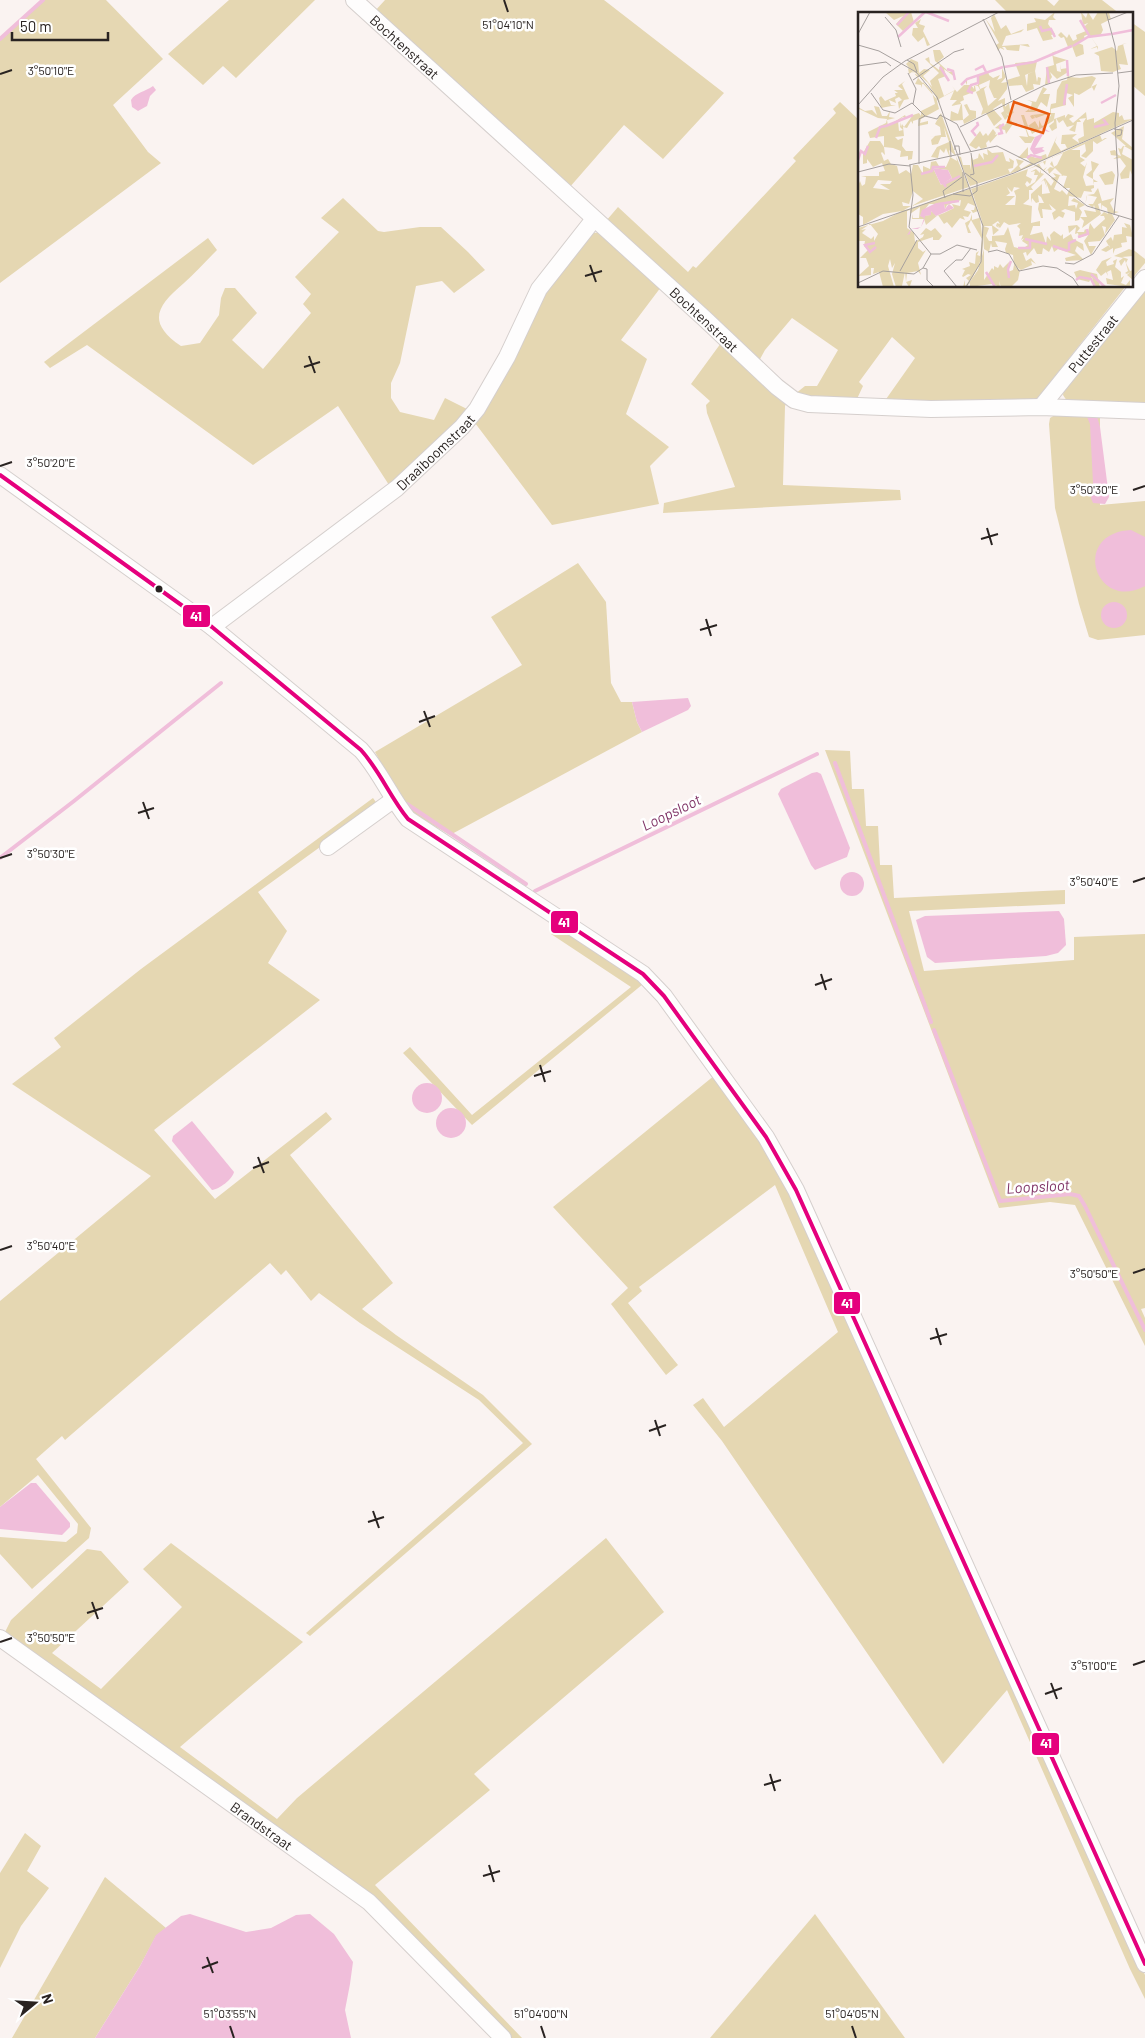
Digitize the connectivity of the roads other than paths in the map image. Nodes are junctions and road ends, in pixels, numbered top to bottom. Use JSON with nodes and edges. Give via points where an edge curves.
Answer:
{"nodes":[{"id":1,"x":354,"y":0,"type":"edge"},
{"id":2,"x":594,"y":219,"type":"junction"},
{"id":3,"x":1145,"y":278,"type":"edge"},
{"id":4,"x":1040,"y":407,"type":"junction"},
{"id":5,"x":1145,"y":411,"type":"edge"},
{"id":6,"x":0,"y":475,"type":"edge"},
{"id":7,"x":212,"y":627,"type":"junction"},
{"id":8,"x":393,"y":800,"type":"junction"},
{"id":9,"x":328,"y":847,"type":"dead end"},
{"id":10,"x":0,"y":1638,"type":"edge"},
{"id":11,"x":1145,"y":1964,"type":"edge"},
{"id":12,"x":503,"y":2038,"type":"edge"}],
"edges":[{"from":1,"to":2,"type":"street","name":"Bochtenstraat"},
{"from":2,"to":4,"type":"street","name":"Bochtenstraat","via":[[777,387],[801,402],[932,409]]},
{"from":2,"to":7,"type":"street","name":"Draaiboomstraat","via":[[539,289],[477,409],[462,427],[397,488]]},
{"from":3,"to":4,"type":"street","name":"Puttestraat"},
{"from":4,"to":5,"type":"street","name":"Bochtenstraat"},
{"from":6,"to":7,"type":"street"},
{"from":7,"to":8,"type":"street","via":[[361,750],[380,774]]},
{"from":8,"to":9,"type":"street"},
{"from":8,"to":11,"type":"street","via":[[408,819],[643,974],[664,996],[766,1137],[800,1198]]},
{"from":10,"to":12,"type":"street","name":"Brandstraat","via":[[369,1902]]}]}
